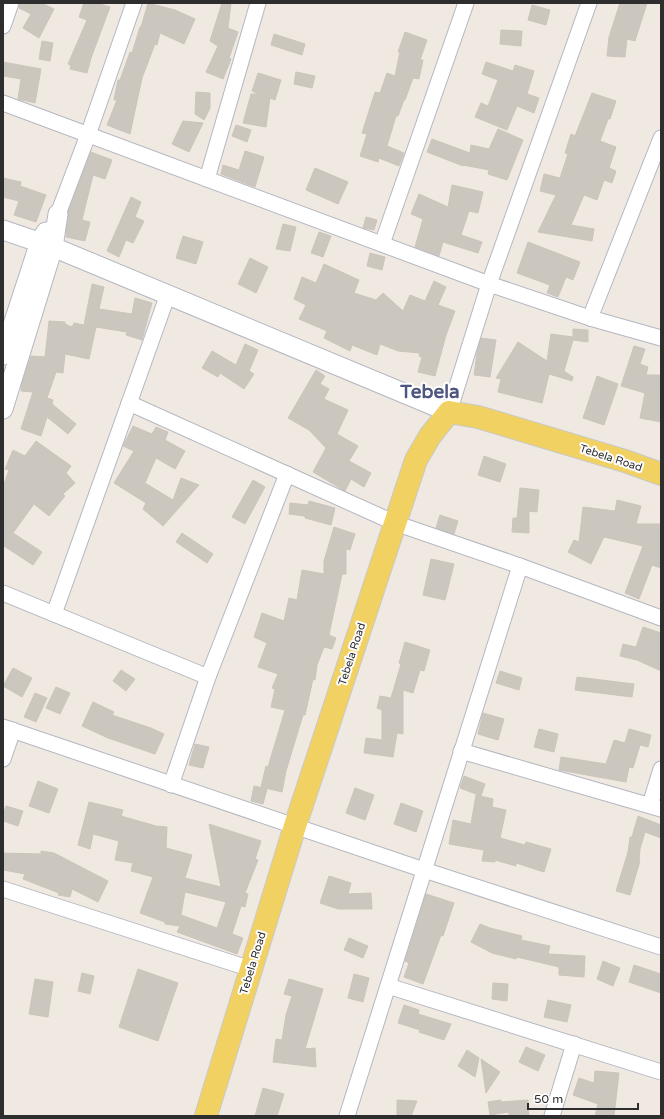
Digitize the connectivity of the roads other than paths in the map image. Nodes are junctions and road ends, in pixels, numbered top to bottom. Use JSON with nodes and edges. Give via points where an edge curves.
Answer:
{"nodes":[{"id":1,"x":11,"y":3,"type":"edge"},
{"id":2,"x":134,"y":3,"type":"edge"},
{"id":3,"x":258,"y":3,"type":"edge"},
{"id":4,"x":466,"y":3,"type":"edge"},
{"id":5,"x":589,"y":3,"type":"edge"},
{"id":6,"x":3,"y":26,"type":"edge"},
{"id":7,"x":3,"y":104,"type":"edge"},
{"id":8,"x":88,"y":136,"type":"junction"},
{"id":9,"x":661,"y":138,"type":"edge"},
{"id":10,"x":207,"y":179,"type":"junction"},
{"id":11,"x":58,"y":214,"type":"joint"},
{"id":12,"x":3,"y":230,"type":"edge"},
{"id":13,"x":382,"y":244,"type":"junction"},
{"id":14,"x":46,"y":245,"type":"junction"},
{"id":15,"x":488,"y":284,"type":"junction"},
{"id":16,"x":168,"y":294,"type":"junction"},
{"id":17,"x":590,"y":318,"type":"junction"},
{"id":18,"x":661,"y":338,"type":"edge"},
{"id":19,"x":3,"y":354,"type":"edge"},
{"id":20,"x":129,"y":403,"type":"junction"},
{"id":21,"x":3,"y":408,"type":"edge"},
{"id":22,"x":449,"y":412,"type":"junction"},
{"id":23,"x":287,"y":474,"type":"junction"},
{"id":24,"x":661,"y":474,"type":"edge"},
{"id":25,"x":395,"y":522,"type":"junction"},
{"id":26,"x":520,"y":566,"type":"junction"},
{"id":27,"x":3,"y":593,"type":"edge"},
{"id":28,"x":54,"y":614,"type":"junction"},
{"id":29,"x":661,"y":618,"type":"edge"},
{"id":30,"x":208,"y":677,"type":"junction"},
{"id":31,"x":8,"y":729,"type":"edge"},
{"id":32,"x":461,"y":751,"type":"junction"},
{"id":33,"x":3,"y":759,"type":"edge"},
{"id":34,"x":661,"y":769,"type":"edge"},
{"id":35,"x":171,"y":784,"type":"junction"},
{"id":36,"x":655,"y":807,"type":"edge"},
{"id":37,"x":295,"y":826,"type":"junction"},
{"id":38,"x":424,"y":870,"type":"junction"},
{"id":39,"x":3,"y":889,"type":"edge"},
{"id":40,"x":661,"y":947,"type":"edge"},
{"id":41,"x":251,"y":969,"type":"junction"},
{"id":42,"x":388,"y":986,"type":"junction"},
{"id":43,"x":574,"y":1044,"type":"junction"},
{"id":44,"x":661,"y":1072,"type":"edge"},
{"id":45,"x":206,"y":1116,"type":"edge"},
{"id":46,"x":347,"y":1116,"type":"edge"},
{"id":47,"x":552,"y":1116,"type":"edge"}],
"edges":[{"from":1,"to":6,"type":"street"},
{"from":2,"to":8,"type":"street"},
{"from":3,"to":10,"type":"street"},
{"from":4,"to":13,"type":"street"},
{"from":5,"to":15,"type":"street"},
{"from":7,"to":8,"type":"street"},
{"from":8,"to":10,"type":"street"},
{"from":8,"to":11,"type":"street"},
{"from":9,"to":17,"type":"street"},
{"from":10,"to":13,"type":"street"},
{"from":11,"to":14,"type":"street"},
{"from":12,"to":14,"type":"street"},
{"from":13,"to":15,"type":"street"},
{"from":14,"to":16,"type":"street"},
{"from":14,"to":19,"type":"street"},
{"from":14,"to":21,"type":"street"},
{"from":15,"to":17,"type":"street"},
{"from":15,"to":22,"type":"street"},
{"from":16,"to":20,"type":"street"},
{"from":16,"to":22,"type":"street"},
{"from":17,"to":18,"type":"street"},
{"from":20,"to":23,"type":"street"},
{"from":20,"to":28,"type":"street"},
{"from":22,"to":24,"type":"main road","name":"Tebela Road","via":[[478,416]]},
{"from":22,"to":25,"type":"main road","name":"Tebela Road","via":[[430,436],[416,460]]},
{"from":23,"to":25,"type":"street"},
{"from":23,"to":30,"type":"street"},
{"from":25,"to":26,"type":"street"},
{"from":25,"to":37,"type":"main road","name":"Tebela Road"},
{"from":26,"to":29,"type":"street"},
{"from":26,"to":32,"type":"street"},
{"from":27,"to":28,"type":"street"},
{"from":28,"to":30,"type":"street"},
{"from":30,"to":35,"type":"street"},
{"from":31,"to":33,"type":"street"},
{"from":31,"to":35,"type":"street"},
{"from":32,"to":36,"type":"street"},
{"from":32,"to":38,"type":"street"},
{"from":34,"to":36,"type":"street"},
{"from":35,"to":37,"type":"street"},
{"from":37,"to":38,"type":"street"},
{"from":37,"to":41,"type":"main road","name":"Tebela Road"},
{"from":38,"to":40,"type":"street"},
{"from":38,"to":42,"type":"street"},
{"from":39,"to":41,"type":"street"},
{"from":41,"to":45,"type":"main road","name":"Tebela Road"},
{"from":42,"to":43,"type":"street"},
{"from":42,"to":46,"type":"street"},
{"from":43,"to":44,"type":"street"},
{"from":43,"to":47,"type":"street"}]}
